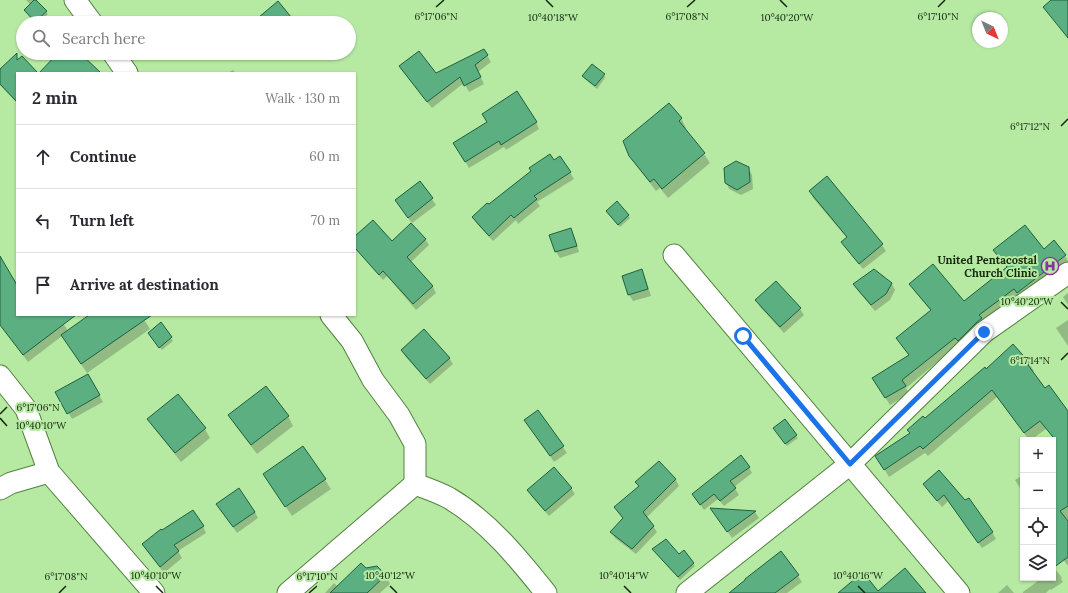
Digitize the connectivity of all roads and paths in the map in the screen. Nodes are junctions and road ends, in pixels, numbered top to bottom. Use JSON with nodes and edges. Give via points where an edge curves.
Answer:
{"nodes":[{"id":1,"x":75,"y":0,"type":"edge"},
{"id":2,"x":87,"y":16,"type":"edge"},
{"id":3,"x":118,"y":60,"type":"edge"},
{"id":4,"x":127,"y":72,"type":"edge"},
{"id":5,"x":674,"y":255,"type":"dead end"},
{"id":6,"x":1068,"y":273,"type":"edge"},
{"id":7,"x":332,"y":316,"type":"edge"},
{"id":8,"x":0,"y":376,"type":"edge"},
{"id":9,"x":850,"y":464,"type":"junction"},
{"id":10,"x":49,"y":472,"type":"junction"},
{"id":11,"x":414,"y":484,"type":"junction"},
{"id":12,"x":0,"y":489,"type":"edge"},
{"id":13,"x":154,"y":593,"type":"edge"},
{"id":14,"x":288,"y":593,"type":"edge"},
{"id":15,"x":546,"y":593,"type":"edge"},
{"id":16,"x":687,"y":593,"type":"edge"},
{"id":17,"x":959,"y":593,"type":"edge"}],
"edges":[{"from":1,"to":2,"type":"street"},
{"from":3,"to":4,"type":"street"},
{"from":5,"to":9,"type":"street"},
{"from":6,"to":9,"type":"street","via":[[984,332]]},
{"from":7,"to":11,"type":"street","via":[[352,341],[373,380],[399,415],[415,444]]},
{"from":8,"to":10,"type":"street","via":[[26,409]]},
{"from":9,"to":16,"type":"street"},
{"from":9,"to":17,"type":"street"},
{"from":10,"to":12,"type":"street","via":[[11,483]]},
{"from":10,"to":13,"type":"street"},
{"from":11,"to":14,"type":"street"},
{"from":11,"to":15,"type":"street","via":[[448,498],[471,513],[502,540]]}]}
